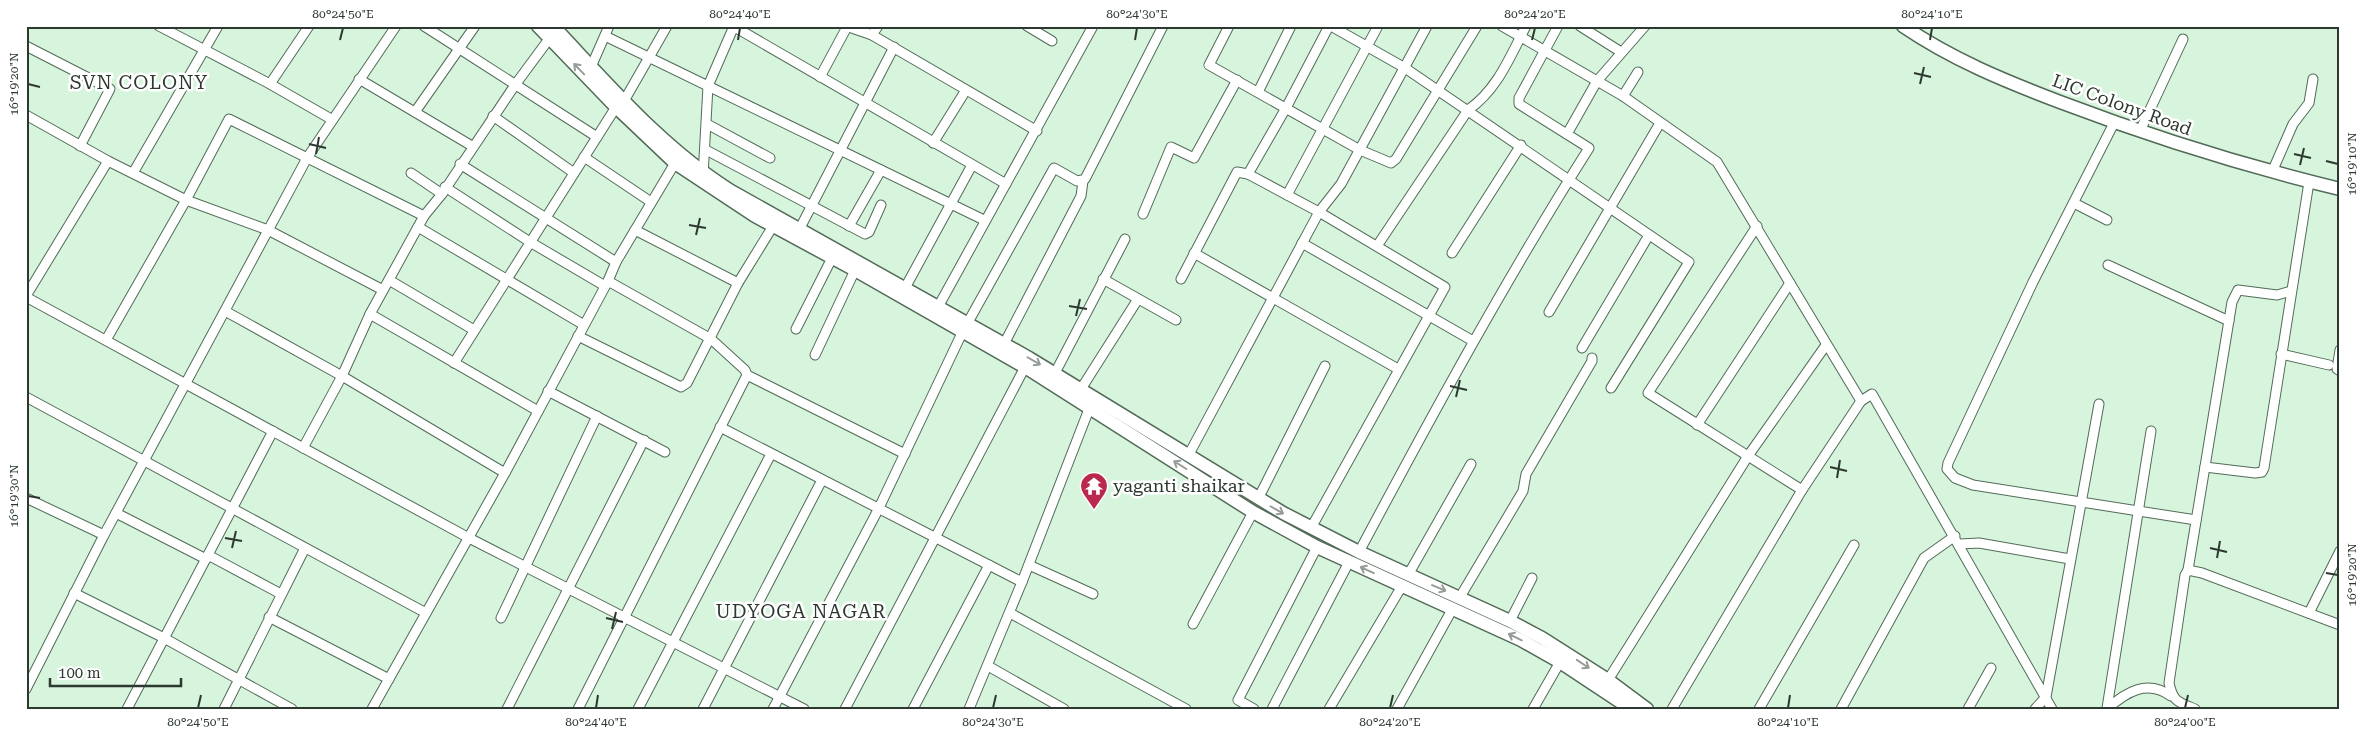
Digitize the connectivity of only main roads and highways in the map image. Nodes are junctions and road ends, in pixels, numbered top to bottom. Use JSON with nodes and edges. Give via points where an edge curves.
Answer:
{"nodes":[{"id":1,"x":538,"y":26,"type":"edge"},
{"id":2,"x":553,"y":26,"type":"edge"},
{"id":3,"x":1909,"y":28,"type":"edge"},
{"id":4,"x":620,"y":104,"type":"junction"},
{"id":5,"x":702,"y":178,"type":"junction"},
{"id":6,"x":2340,"y":189,"type":"edge"},
{"id":7,"x":965,"y":328,"type":"junction"},
{"id":8,"x":1092,"y":403,"type":"junction"},
{"id":9,"x":1405,"y":581,"type":"junction"},
{"id":10,"x":1457,"y":602,"type":"junction"},
{"id":11,"x":1631,"y":709,"type":"edge"},
{"id":12,"x":1647,"y":709,"type":"edge"}],
"edges":[{"from":4,"to":1,"type":"main road","one_way":true},
{"from":2,"to":4,"type":"main road"},
{"from":3,"to":6,"type":"main road","name":"LIC Colony Road","via":[[1978,70],[2114,123],[2231,161]]},
{"from":4,"to":5,"type":"main road","via":[[671,146]]},
{"from":4,"to":5,"type":"main road","via":[[675,163]]},
{"from":5,"to":7,"type":"main road","via":[[773,226]]},
{"from":5,"to":7,"type":"main road","via":[[938,307]]},
{"from":7,"to":8,"type":"main road","via":[[1025,368]]},
{"from":7,"to":8,"type":"main road","one_way":true,"via":[[1004,344],[1055,373],[1081,389]]},
{"from":8,"to":9,"type":"main road","one_way":true,"via":[[1311,528],[1360,552]]},
{"from":9,"to":8,"type":"main road","one_way":true,"via":[[1349,562],[1253,512]]},
{"from":9,"to":10,"type":"main road"},
{"from":11,"to":10,"type":"main road","one_way":true,"via":[[1560,662]]},
{"from":10,"to":12,"type":"main road","one_way":true,"via":[[1510,621],[1558,647]]}]}
